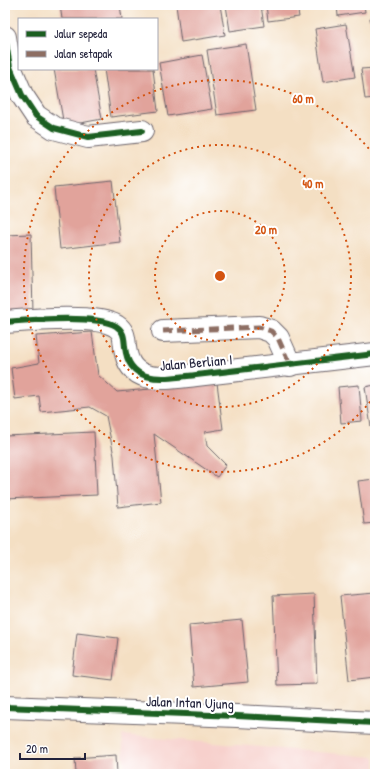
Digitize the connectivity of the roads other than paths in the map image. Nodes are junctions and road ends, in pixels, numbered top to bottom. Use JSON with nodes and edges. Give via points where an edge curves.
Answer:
{"nodes":[{"id":1,"x":5,"y":37,"type":"edge"},
{"id":2,"x":142,"y":131,"type":"dead end"},
{"id":3,"x":5,"y":322,"type":"edge"},
{"id":4,"x":163,"y":331,"type":"dead end"},
{"id":5,"x":375,"y":354,"type":"edge"},
{"id":6,"x":290,"y":364,"type":"junction"},
{"id":7,"x":5,"y":708,"type":"edge"},
{"id":8,"x":375,"y":723,"type":"edge"}],
"edges":[{"from":1,"to":2,"type":"street","via":[[10,67],[22,95],[36,116],[54,128],[88,137]]},
{"from":3,"to":6,"type":"street","name":"Jalan Berlian I","via":[[70,319],[115,325],[124,335],[131,367],[140,375],[153,377],[171,378]]},
{"from":4,"to":6,"type":"street","via":[[259,327],[271,331],[278,338]]},
{"from":5,"to":6,"type":"street","name":"Jalan Berlian I"},
{"from":7,"to":8,"type":"street","name":"Jalan Intan Ujung"}]}
